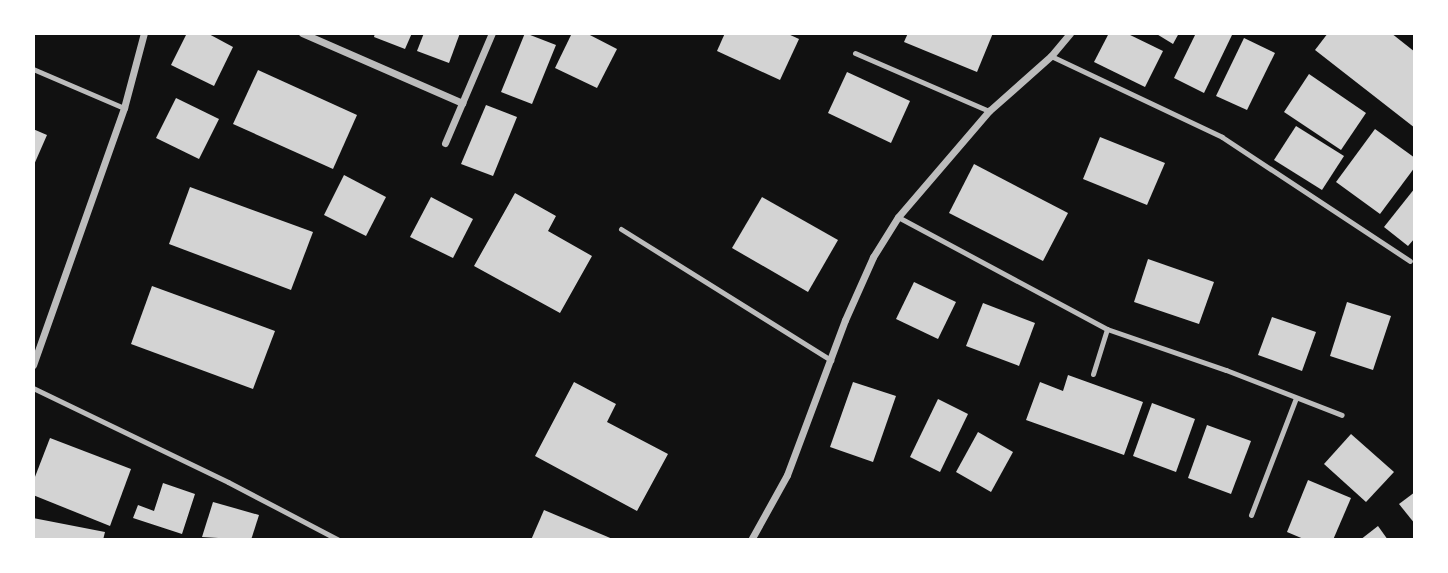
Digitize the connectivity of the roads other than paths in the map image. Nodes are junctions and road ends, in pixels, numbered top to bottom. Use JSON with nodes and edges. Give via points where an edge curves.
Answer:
{"nodes":[{"id":1,"x":144,"y":33,"type":"edge"},
{"id":2,"x":302,"y":33,"type":"edge"},
{"id":3,"x":492,"y":33,"type":"edge"},
{"id":4,"x":1070,"y":33,"type":"edge"},
{"id":5,"x":855,"y":53,"type":"dead end"},
{"id":6,"x":1051,"y":56,"type":"junction"},
{"id":7,"x":33,"y":69,"type":"edge"},
{"id":8,"x":462,"y":103,"type":"junction"},
{"id":9,"x":124,"y":108,"type":"junction"},
{"id":10,"x":989,"y":111,"type":"junction"},
{"id":11,"x":445,"y":143,"type":"dead end"},
{"id":12,"x":898,"y":217,"type":"junction"},
{"id":13,"x":621,"y":229,"type":"dead end"},
{"id":14,"x":1410,"y":261,"type":"dead end"},
{"id":15,"x":1107,"y":329,"type":"junction"},
{"id":16,"x":831,"y":360,"type":"junction"},
{"id":17,"x":33,"y":365,"type":"edge"},
{"id":18,"x":1093,"y":374,"type":"dead end"},
{"id":19,"x":33,"y":388,"type":"edge"},
{"id":20,"x":1296,"y":398,"type":"junction"},
{"id":21,"x":1342,"y":415,"type":"dead end"},
{"id":22,"x":1251,"y":515,"type":"dead end"},
{"id":23,"x":339,"y":540,"type":"edge"},
{"id":24,"x":751,"y":540,"type":"edge"}],
"edges":[{"from":1,"to":9,"type":"street"},
{"from":2,"to":8,"type":"street"},
{"from":3,"to":8,"type":"street"},
{"from":4,"to":6,"type":"street"},
{"from":5,"to":10,"type":"lane"},
{"from":6,"to":10,"type":"street"},
{"from":6,"to":14,"type":"lane","via":[[1222,137]]},
{"from":7,"to":9,"type":"lane"},
{"from":8,"to":11,"type":"street"},
{"from":9,"to":17,"type":"street"},
{"from":10,"to":12,"type":"street"},
{"from":12,"to":15,"type":"lane"},
{"from":12,"to":16,"type":"street","via":[[873,257]]},
{"from":13,"to":16,"type":"lane"},
{"from":15,"to":18,"type":"lane"},
{"from":15,"to":20,"type":"lane"},
{"from":16,"to":24,"type":"street","via":[[787,475]]},
{"from":19,"to":23,"type":"lane"},
{"from":20,"to":21,"type":"lane"},
{"from":20,"to":22,"type":"lane"}]}
